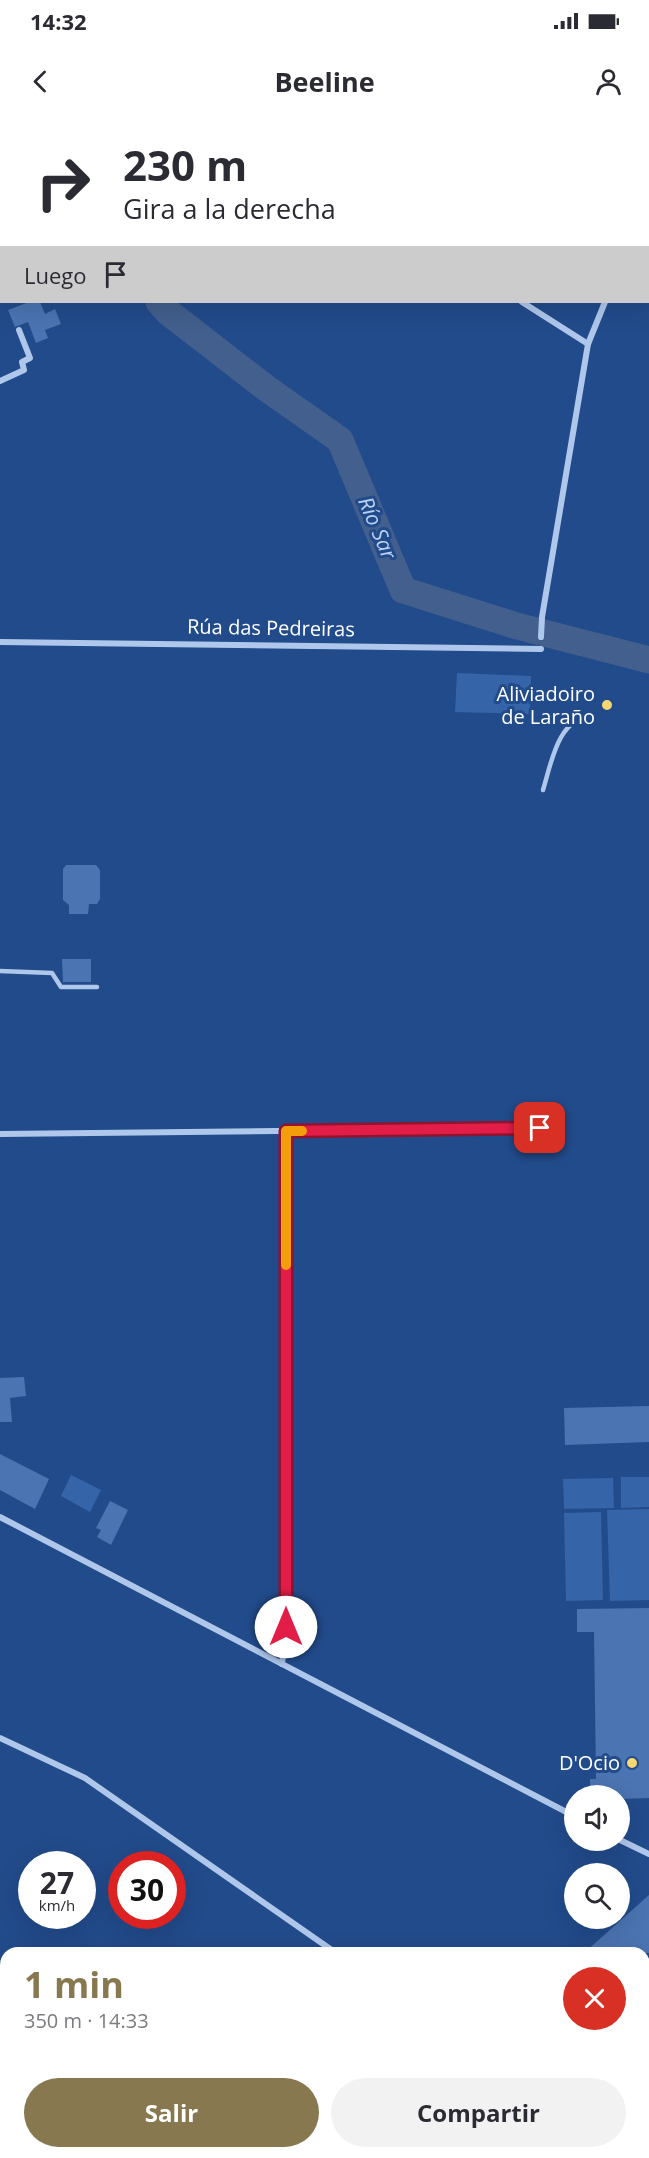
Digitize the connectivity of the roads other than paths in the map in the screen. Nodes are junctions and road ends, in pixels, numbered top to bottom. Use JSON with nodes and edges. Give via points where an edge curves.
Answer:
{"nodes":[{"id":1,"x":524,"y":303,"type":"edge"},
{"id":2,"x":605,"y":303,"type":"edge"},
{"id":3,"x":19,"y":330,"type":"dead end"},
{"id":4,"x":588,"y":344,"type":"junction"},
{"id":5,"x":0,"y":381,"type":"edge"},
{"id":6,"x":541,"y":637,"type":"dead end"},
{"id":7,"x":0,"y":642,"type":"edge"},
{"id":8,"x":541,"y":649,"type":"dead end"},
{"id":9,"x":592,"y":715,"type":"dead end"},
{"id":10,"x":543,"y":789,"type":"dead end"},
{"id":11,"x":0,"y":972,"type":"edge"},
{"id":12,"x":97,"y":987,"type":"dead end"},
{"id":13,"x":540,"y":1128,"type":"dead end"},
{"id":14,"x":286,"y":1131,"type":"junction"},
{"id":15,"x":0,"y":1134,"type":"edge"},
{"id":16,"x":0,"y":1517,"type":"edge"},
{"id":17,"x":282,"y":1664,"type":"junction"},
{"id":18,"x":0,"y":1738,"type":"edge"},
{"id":19,"x":564,"y":1811,"type":"edge"},
{"id":20,"x":630,"y":1845,"type":"edge"},
{"id":21,"x":649,"y":1854,"type":"edge"},
{"id":22,"x":327,"y":1947,"type":"edge"}],
"edges":[{"from":1,"to":4,"type":"street"},
{"from":2,"to":4,"type":"street"},
{"from":3,"to":5,"type":"street","via":[[30,358],[22,362],[24,370]]},
{"from":4,"to":6,"type":"street"},
{"from":7,"to":8,"type":"street","name":"Rúa das Pedreiras"},
{"from":9,"to":10,"type":"lane","via":[[579,718],[564,732]]},
{"from":11,"to":12,"type":"lane","via":[[52,973],[61,987]]},
{"from":13,"to":14,"type":"street"},
{"from":14,"to":15,"type":"street"},
{"from":14,"to":17,"type":"street","via":[[286,1627]]},
{"from":16,"to":17,"type":"street"},
{"from":17,"to":19,"type":"street"},
{"from":18,"to":22,"type":"street","via":[[85,1778]]},
{"from":20,"to":21,"type":"street"}]}
